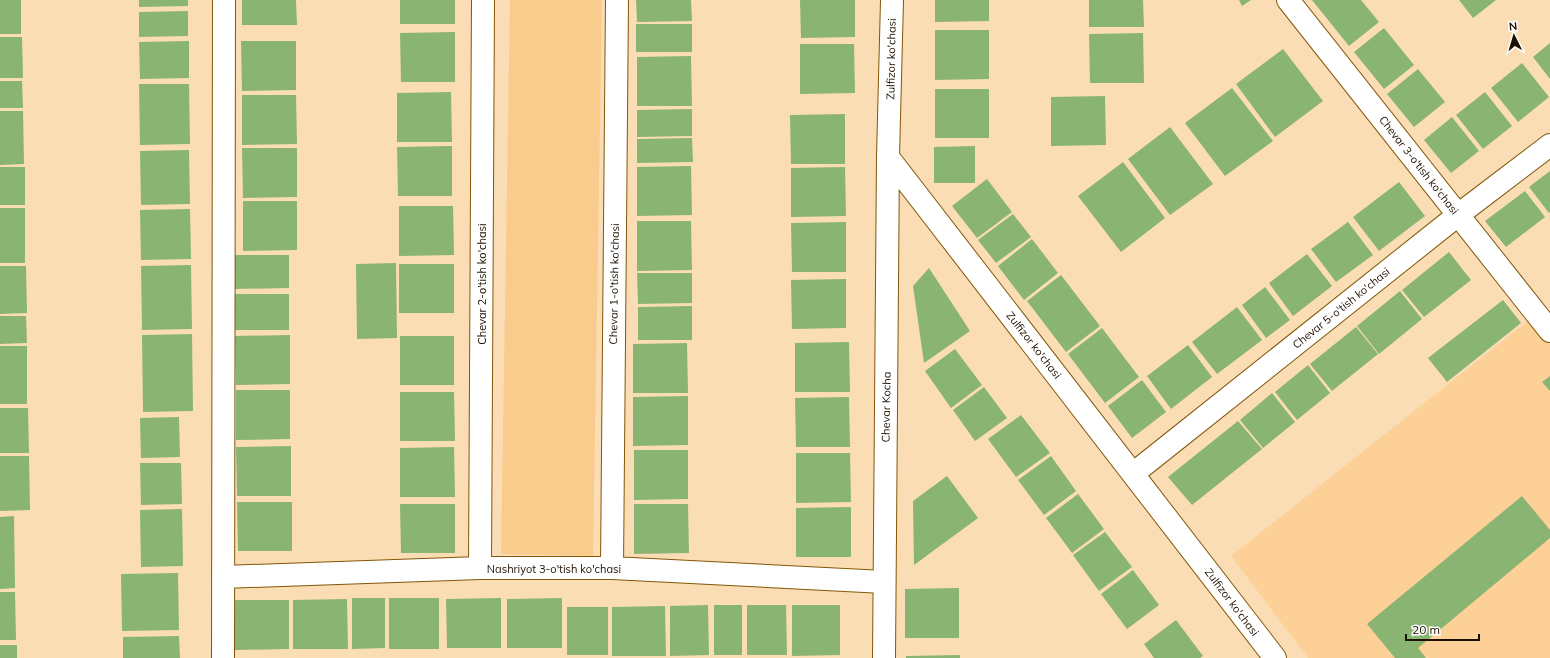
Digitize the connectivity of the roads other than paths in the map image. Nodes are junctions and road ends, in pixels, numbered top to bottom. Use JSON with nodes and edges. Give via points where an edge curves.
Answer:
{"nodes":[{"id":1,"x":224,"y":0,"type":"edge"},
{"id":2,"x":483,"y":0,"type":"edge"},
{"id":3,"x":617,"y":0,"type":"edge"},
{"id":4,"x":892,"y":0,"type":"edge"},
{"id":5,"x":1288,"y":0,"type":"edge"},
{"id":6,"x":1550,"y":145,"type":"edge"},
{"id":7,"x":888,"y":157,"type":"junction"},
{"id":8,"x":1458,"y":215,"type":"junction"},
{"id":9,"x":1550,"y":331,"type":"edge"},
{"id":10,"x":1134,"y":473,"type":"junction"},
{"id":11,"x":480,"y":568,"type":"junction"},
{"id":12,"x":612,"y":568,"type":"junction"},
{"id":13,"x":223,"y":577,"type":"junction"},
{"id":14,"x":884,"y":582,"type":"junction"},
{"id":15,"x":223,"y":658,"type":"edge"},
{"id":16,"x":884,"y":658,"type":"edge"},
{"id":17,"x":1275,"y":658,"type":"edge"}],
"edges":[{"from":1,"to":13,"type":"street"},
{"from":2,"to":11,"type":"street","name":"Chevar 2-o'tish ko'chasi"},
{"from":3,"to":12,"type":"street","name":"Chevar 1-o'tish ko'chasi"},
{"from":4,"to":7,"type":"street","name":"Zulfizor ko'chasi"},
{"from":5,"to":8,"type":"street","name":"Chevar 3-o'tish ko'chasi"},
{"from":6,"to":8,"type":"street","name":"Chevar 5-o'tish ko'chasi"},
{"from":7,"to":10,"type":"street","name":"Zulfizor ko'chasi"},
{"from":7,"to":14,"type":"street","name":"Chevar Kocha"},
{"from":8,"to":9,"type":"street","name":"Chevar 3-o'tish ko'chasi"},
{"from":8,"to":10,"type":"street","name":"Chevar 5-o'tish ko'chasi"},
{"from":10,"to":17,"type":"street","name":"Zulfizor ko'chasi"},
{"from":11,"to":12,"type":"street","name":"Nashriyot 3-o'tish ko'chasi"},
{"from":11,"to":13,"type":"street","name":"Nashriyot 3-o'tish ko'chasi"},
{"from":12,"to":14,"type":"street","name":"Nashriyot 3-o'tish ko'chasi"},
{"from":13,"to":15,"type":"street"},
{"from":14,"to":16,"type":"street","name":"Chevar Kocha"}]}
